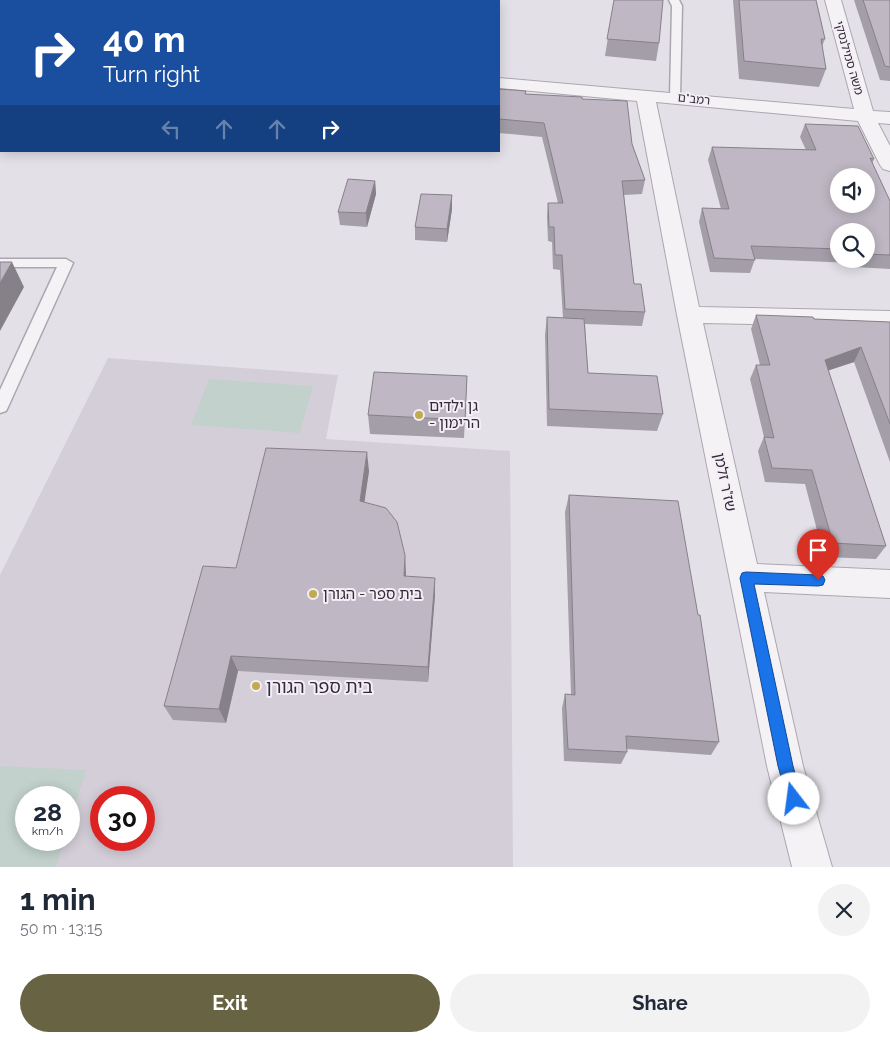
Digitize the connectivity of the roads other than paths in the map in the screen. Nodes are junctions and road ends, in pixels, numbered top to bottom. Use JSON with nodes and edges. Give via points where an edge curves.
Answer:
{"nodes":[{"id":1,"x":674,"y":0,"type":"edge"},
{"id":2,"x":832,"y":0,"type":"edge"},
{"id":3,"x":500,"y":83,"type":"edge"},
{"id":4,"x":645,"y":95,"type":"junction"},
{"id":5,"x":675,"y":98,"type":"junction"},
{"id":6,"x":865,"y":116,"type":"junction"},
{"id":7,"x":890,"y":118,"type":"edge"},
{"id":8,"x":890,"y":165,"type":"edge"},
{"id":9,"x":0,"y":263,"type":"edge"},
{"id":10,"x":689,"y":315,"type":"junction"},
{"id":11,"x":890,"y":319,"type":"edge"},
{"id":12,"x":0,"y":407,"type":"edge"},
{"id":13,"x":746,"y":578,"type":"junction"},
{"id":14,"x":890,"y":584,"type":"edge"},
{"id":15,"x":812,"y":867,"type":"edge"}],
"edges":[{"from":1,"to":5,"type":"lane","via":[[677,6]]},
{"from":2,"to":6,"type":"street","name":"משה סמילנסקי"},
{"from":3,"to":4,"type":"street","name":"רמב\"ם"},
{"from":4,"to":5,"type":"street","name":"רמב\"ם"},
{"from":4,"to":10,"type":"street","name":"שז\"ר זלמן"},
{"from":5,"to":6,"type":"street","name":"רמב\"ם"},
{"from":6,"to":7,"type":"street","name":"רמב\"ם"},
{"from":6,"to":8,"type":"street","name":"משה סמילנסקי"},
{"from":9,"to":12,"type":"lane","via":[[66,263]]},
{"from":10,"to":11,"type":"street"},
{"from":10,"to":13,"type":"street","name":"שז\"ר זלמן"},
{"from":13,"to":14,"type":"street"},
{"from":13,"to":15,"type":"street","name":"שז\"ר זלמן","via":[[785,766]]}]}
